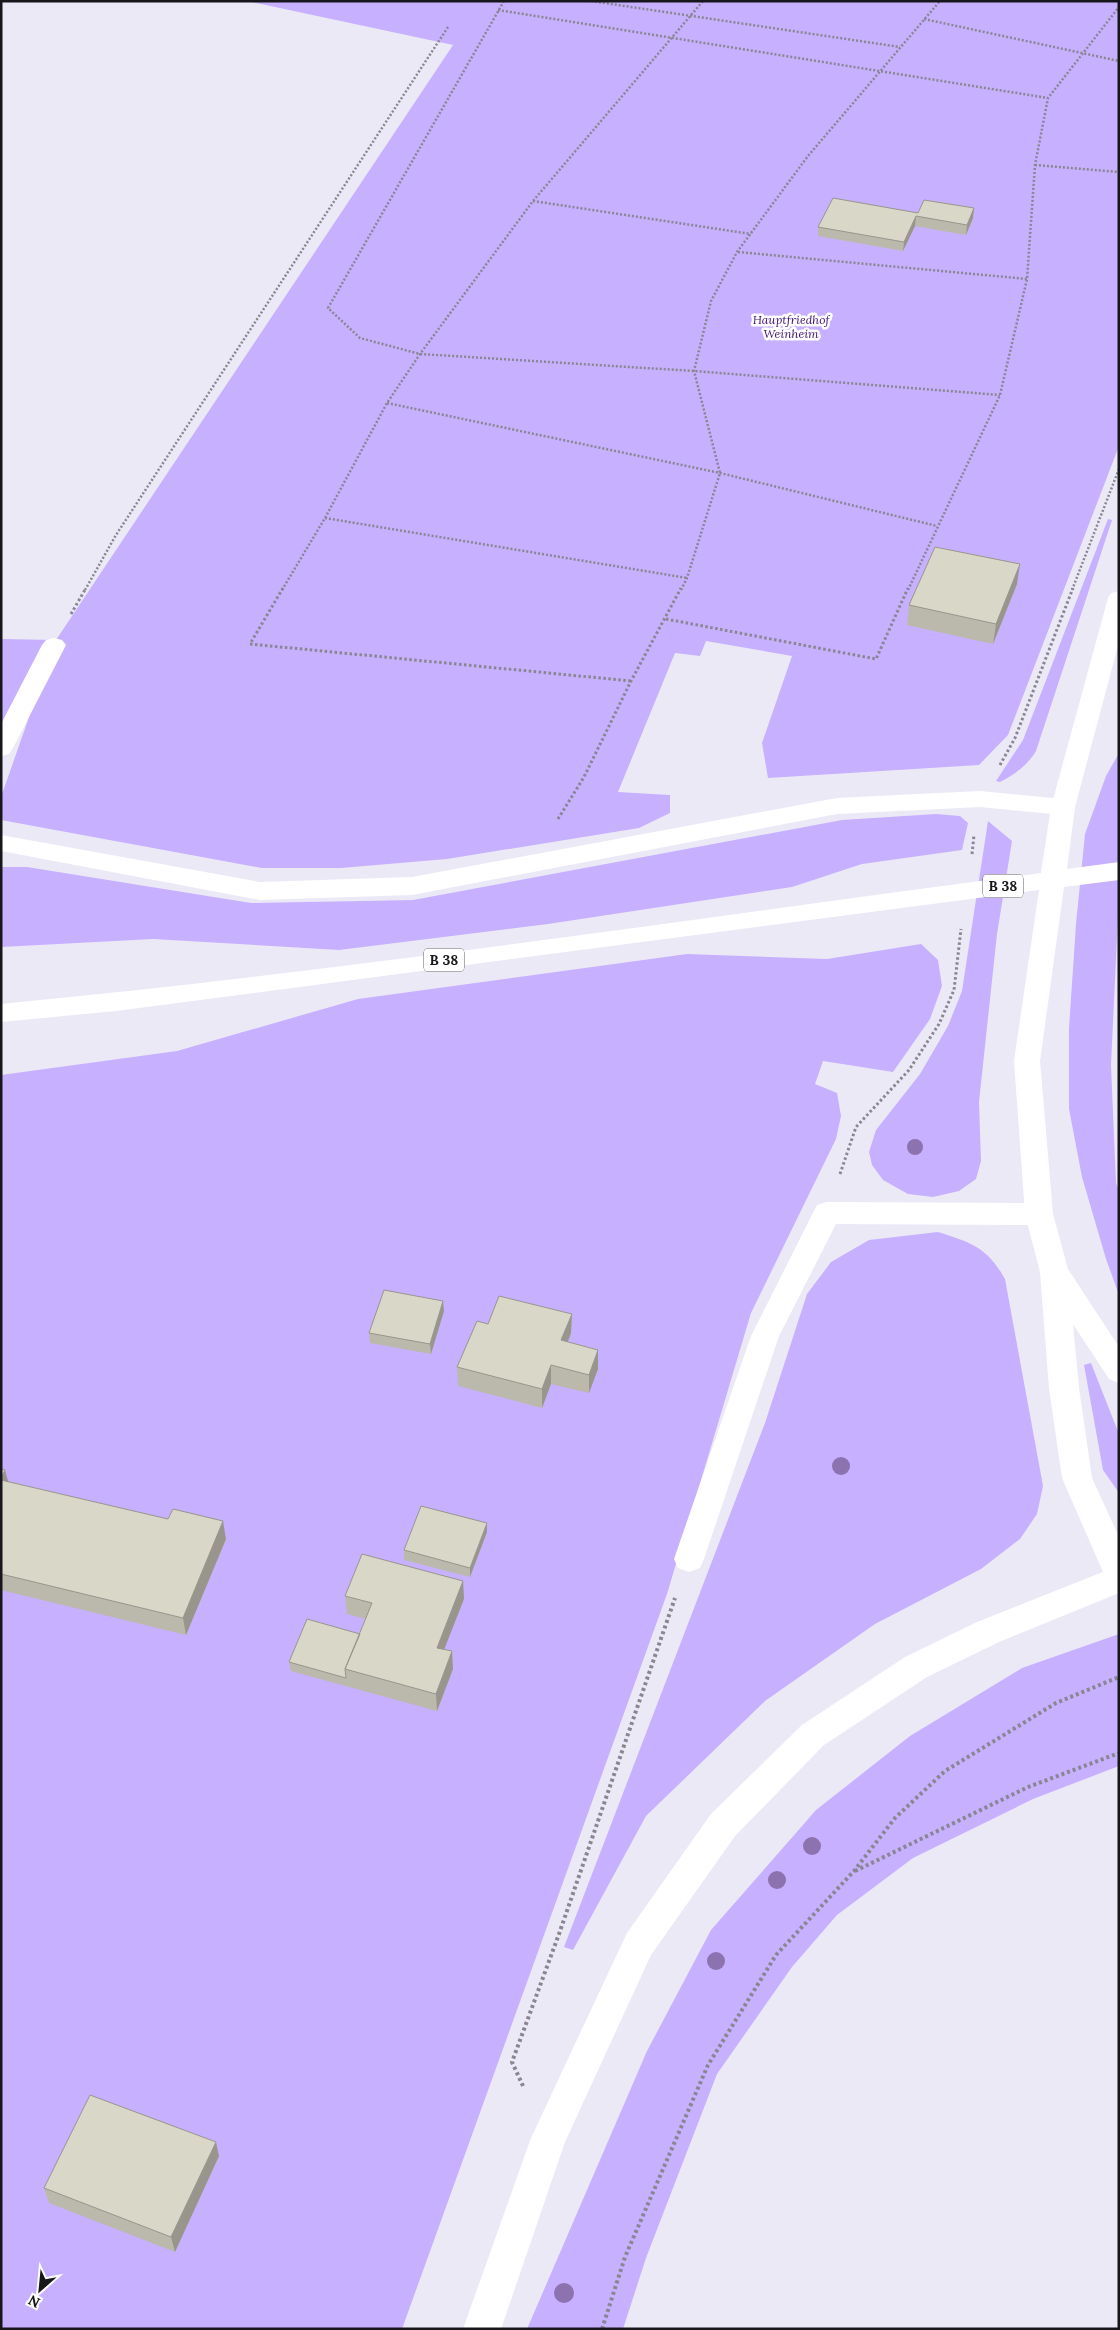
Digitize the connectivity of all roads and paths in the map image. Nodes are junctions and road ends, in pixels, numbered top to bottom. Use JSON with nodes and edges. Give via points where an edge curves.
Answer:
{"nodes":[{"id":1,"x":504,"y":1,"type":"edge"},
{"id":2,"x":591,"y":1,"type":"edge"},
{"id":3,"x":703,"y":1,"type":"edge"},
{"id":4,"x":940,"y":1,"type":"edge"},
{"id":5,"x":1119,"y":7,"type":"edge"},
{"id":6,"x":498,"y":10,"type":"junction"},
{"id":7,"x":690,"y":16,"type":"junction"},
{"id":8,"x":924,"y":19,"type":"junction"},
{"id":9,"x":448,"y":27,"type":"dead end"},
{"id":10,"x":672,"y":38,"type":"junction"},
{"id":11,"x":900,"y":48,"type":"junction"},
{"id":12,"x":1083,"y":53,"type":"junction"},
{"id":13,"x":1119,"y":61,"type":"edge"},
{"id":14,"x":879,"y":72,"type":"junction"},
{"id":15,"x":1048,"y":98,"type":"junction"},
{"id":16,"x":1035,"y":165,"type":"junction"},
{"id":17,"x":1119,"y":172,"type":"edge"},
{"id":18,"x":533,"y":201,"type":"junction"},
{"id":19,"x":751,"y":234,"type":"junction"},
{"id":20,"x":737,"y":252,"type":"junction"},
{"id":21,"x":1027,"y":279,"type":"junction"},
{"id":22,"x":420,"y":354,"type":"junction"},
{"id":23,"x":694,"y":371,"type":"junction"},
{"id":24,"x":1000,"y":395,"type":"junction"},
{"id":25,"x":387,"y":403,"type":"junction"},
{"id":26,"x":1119,"y":468,"type":"edge"},
{"id":27,"x":720,"y":473,"type":"junction"},
{"id":28,"x":325,"y":518,"type":"junction"},
{"id":29,"x":936,"y":526,"type":"junction"},
{"id":30,"x":687,"y":578,"type":"junction"},
{"id":31,"x":1119,"y":598,"type":"edge"},
{"id":32,"x":666,"y":619,"type":"dead end"},
{"id":33,"x":54,"y":645,"type":"joint"},
{"id":34,"x":1109,"y":662,"type":"edge"},
{"id":35,"x":631,"y":681,"type":"junction"},
{"id":36,"x":1,"y":748,"type":"edge"},
{"id":37,"x":980,"y":799,"type":"junction"},
{"id":38,"x":1063,"y":807,"type":"junction"},
{"id":39,"x":1,"y":844,"type":"edge"},
{"id":40,"x":971,"y":857,"type":"dead end"},
{"id":41,"x":557,"y":858,"type":"junction"},
{"id":42,"x":1119,"y":871,"type":"edge"},
{"id":43,"x":963,"y":920,"type":"dead end"},
{"id":44,"x":1,"y":1013,"type":"edge"},
{"id":45,"x":827,"y":1213,"type":"junction"},
{"id":46,"x":1039,"y":1214,"type":"junction"},
{"id":47,"x":1054,"y":1272,"type":"junction"},
{"id":48,"x":1119,"y":1371,"type":"edge"},
{"id":49,"x":689,"y":1559,"type":"joint"},
{"id":50,"x":1119,"y":1572,"type":"edge"},
{"id":51,"x":1119,"y":1579,"type":"edge"},
{"id":52,"x":1119,"y":1677,"type":"edge"},
{"id":53,"x":1119,"y":1753,"type":"edge"},
{"id":54,"x":854,"y":1871,"type":"junction"},
{"id":55,"x":549,"y":2138,"type":"junction"},
{"id":56,"x":482,"y":2329,"type":"edge"},
{"id":57,"x":602,"y":2329,"type":"edge"}],
"edges":[{"from":1,"to":6,"type":"path"},
{"from":2,"to":7,"type":"path"},
{"from":3,"to":7,"type":"path"},
{"from":4,"to":8,"type":"path"},
{"from":5,"to":12,"type":"path"},
{"from":6,"to":10,"type":"path"},
{"from":6,"to":22,"type":"path","via":[[328,308],[360,338]]},
{"from":7,"to":10,"type":"path"},
{"from":7,"to":11,"type":"path"},
{"from":8,"to":11,"type":"path"},
{"from":8,"to":12,"type":"path"},
{"from":9,"to":33,"type":"path","via":[[116,536]]},
{"from":10,"to":14,"type":"path"},
{"from":10,"to":18,"type":"path"},
{"from":11,"to":14,"type":"path"},
{"from":12,"to":13,"type":"path"},
{"from":12,"to":15,"type":"path"},
{"from":14,"to":15,"type":"path"},
{"from":14,"to":19,"type":"path","via":[[808,156]]},
{"from":15,"to":16,"type":"path"},
{"from":16,"to":17,"type":"path"},
{"from":16,"to":21,"type":"path"},
{"from":18,"to":19,"type":"path"},
{"from":18,"to":22,"type":"path"},
{"from":19,"to":20,"type":"path"},
{"from":20,"to":21,"type":"path"},
{"from":20,"to":23,"type":"path","via":[[711,301]]},
{"from":21,"to":24,"type":"path"},
{"from":22,"to":23,"type":"path"},
{"from":22,"to":25,"type":"path"},
{"from":23,"to":24,"type":"path"},
{"from":23,"to":27,"type":"path"},
{"from":24,"to":29,"type":"path"},
{"from":25,"to":27,"type":"path"},
{"from":25,"to":28,"type":"path"},
{"from":26,"to":37,"type":"path","via":[[1015,738]]},
{"from":27,"to":29,"type":"path"},
{"from":27,"to":30,"type":"path"},
{"from":28,"to":30,"type":"path"},
{"from":28,"to":35,"type":"path","via":[[250,644]]},
{"from":29,"to":32,"type":"path","via":[[876,659]]},
{"from":30,"to":35,"type":"path"},
{"from":31,"to":34,"type":"main road"},
{"from":33,"to":36,"type":"main road"},
{"from":34,"to":38,"type":"main road"},
{"from":35,"to":41,"type":"path","via":[[584,777],[551,831]]},
{"from":37,"to":38,"type":"main road"},
{"from":37,"to":40,"type":"path"},
{"from":37,"to":41,"type":"main road","via":[[837,806]]},
{"from":38,"to":46,"type":"main road","via":[[1027,1061]]},
{"from":39,"to":41,"type":"main road","via":[[260,891],[412,886]]},
{"from":42,"to":44,"type":"main road","number":"B 38","via":[[126,1001]]},
{"from":43,"to":45,"type":"path","via":[[954,990],[939,1024],[909,1070],[856,1127]]},
{"from":45,"to":46,"type":"main road"},
{"from":45,"to":49,"type":"main road","via":[[765,1336]]},
{"from":46,"to":47,"type":"main road"},
{"from":47,"to":48,"type":"main road"},
{"from":47,"to":50,"type":"main road","via":[[1064,1388],[1077,1478]]},
{"from":49,"to":55,"type":"path","via":[[512,2062]]},
{"from":51,"to":55,"type":"main road","via":[[988,1632],[916,1666],[813,1736],[723,1825],[639,1944]]},
{"from":52,"to":54,"type":"path","via":[[1056,1703],[945,1771],[895,1818]]},
{"from":53,"to":54,"type":"path","via":[[1028,1787]]},
{"from":54,"to":57,"type":"path","via":[[776,1955],[708,2065],[625,2257]]},
{"from":55,"to":56,"type":"main road"}]}
